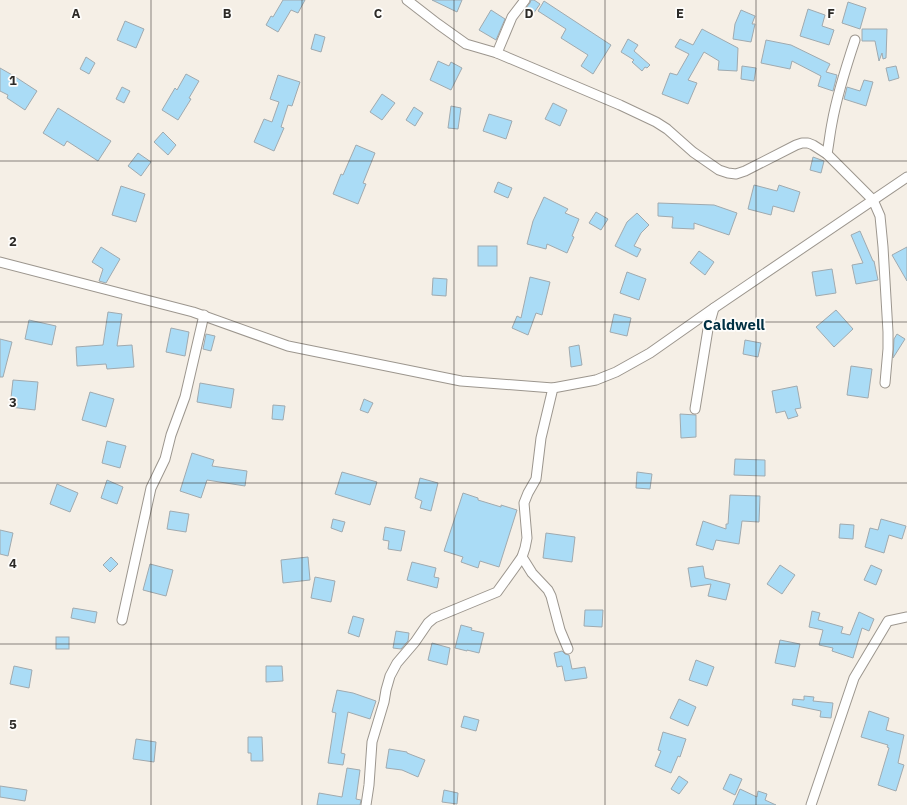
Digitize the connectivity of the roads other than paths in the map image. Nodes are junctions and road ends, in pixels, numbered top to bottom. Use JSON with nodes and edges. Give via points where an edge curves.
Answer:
{"nodes":[{"id":1,"x":407,"y":0,"type":"edge"},
{"id":2,"x":525,"y":0,"type":"edge"},
{"id":3,"x":855,"y":40,"type":"dead end"},
{"id":4,"x":497,"y":53,"type":"junction"},
{"id":5,"x":827,"y":154,"type":"junction"},
{"id":6,"x":907,"y":177,"type":"edge"},
{"id":7,"x":873,"y":200,"type":"junction"},
{"id":8,"x":0,"y":262,"type":"edge"},
{"id":9,"x":714,"y":308,"type":"junction"},
{"id":10,"x":204,"y":316,"type":"junction"},
{"id":11,"x":885,"y":383,"type":"dead end"},
{"id":12,"x":553,"y":388,"type":"junction"},
{"id":13,"x":695,"y":409,"type":"dead end"},
{"id":14,"x":522,"y":556,"type":"junction"},
{"id":15,"x":907,"y":617,"type":"edge"},
{"id":16,"x":122,"y":620,"type":"dead end"},
{"id":17,"x":568,"y":649,"type":"dead end"},
{"id":18,"x":366,"y":805,"type":"edge"},
{"id":19,"x":811,"y":805,"type":"edge"}],
"edges":[{"from":1,"to":4,"type":"street","via":[[466,44]]},
{"from":2,"to":4,"type":"street","via":[[512,17]]},
{"from":3,"to":5,"type":"street","via":[[837,100]]},
{"from":4,"to":5,"type":"street","via":[[656,122],[693,152],[719,170],[728,173],[745,171],[802,143],[813,144]]},
{"from":5,"to":7,"type":"street"},
{"from":6,"to":7,"type":"street"},
{"from":7,"to":9,"type":"street"},
{"from":7,"to":11,"type":"street","via":[[880,216],[883,247],[888,332]]},
{"from":8,"to":10,"type":"street"},
{"from":9,"to":12,"type":"street","via":[[650,353],[616,372],[596,380]]},
{"from":9,"to":13,"type":"street","via":[[708,329]]},
{"from":10,"to":12,"type":"street","via":[[288,346],[392,368],[461,381]]},
{"from":10,"to":16,"type":"street","via":[[185,397],[165,459],[151,488]]},
{"from":12,"to":14,"type":"street","via":[[541,438],[536,479],[524,503],[527,538]]},
{"from":14,"to":17,"type":"street","via":[[551,596]]},
{"from":14,"to":18,"type":"street","via":[[497,592],[434,618],[397,662],[390,676],[372,742]]},
{"from":15,"to":19,"type":"street","via":[[888,622],[854,678]]}]}
